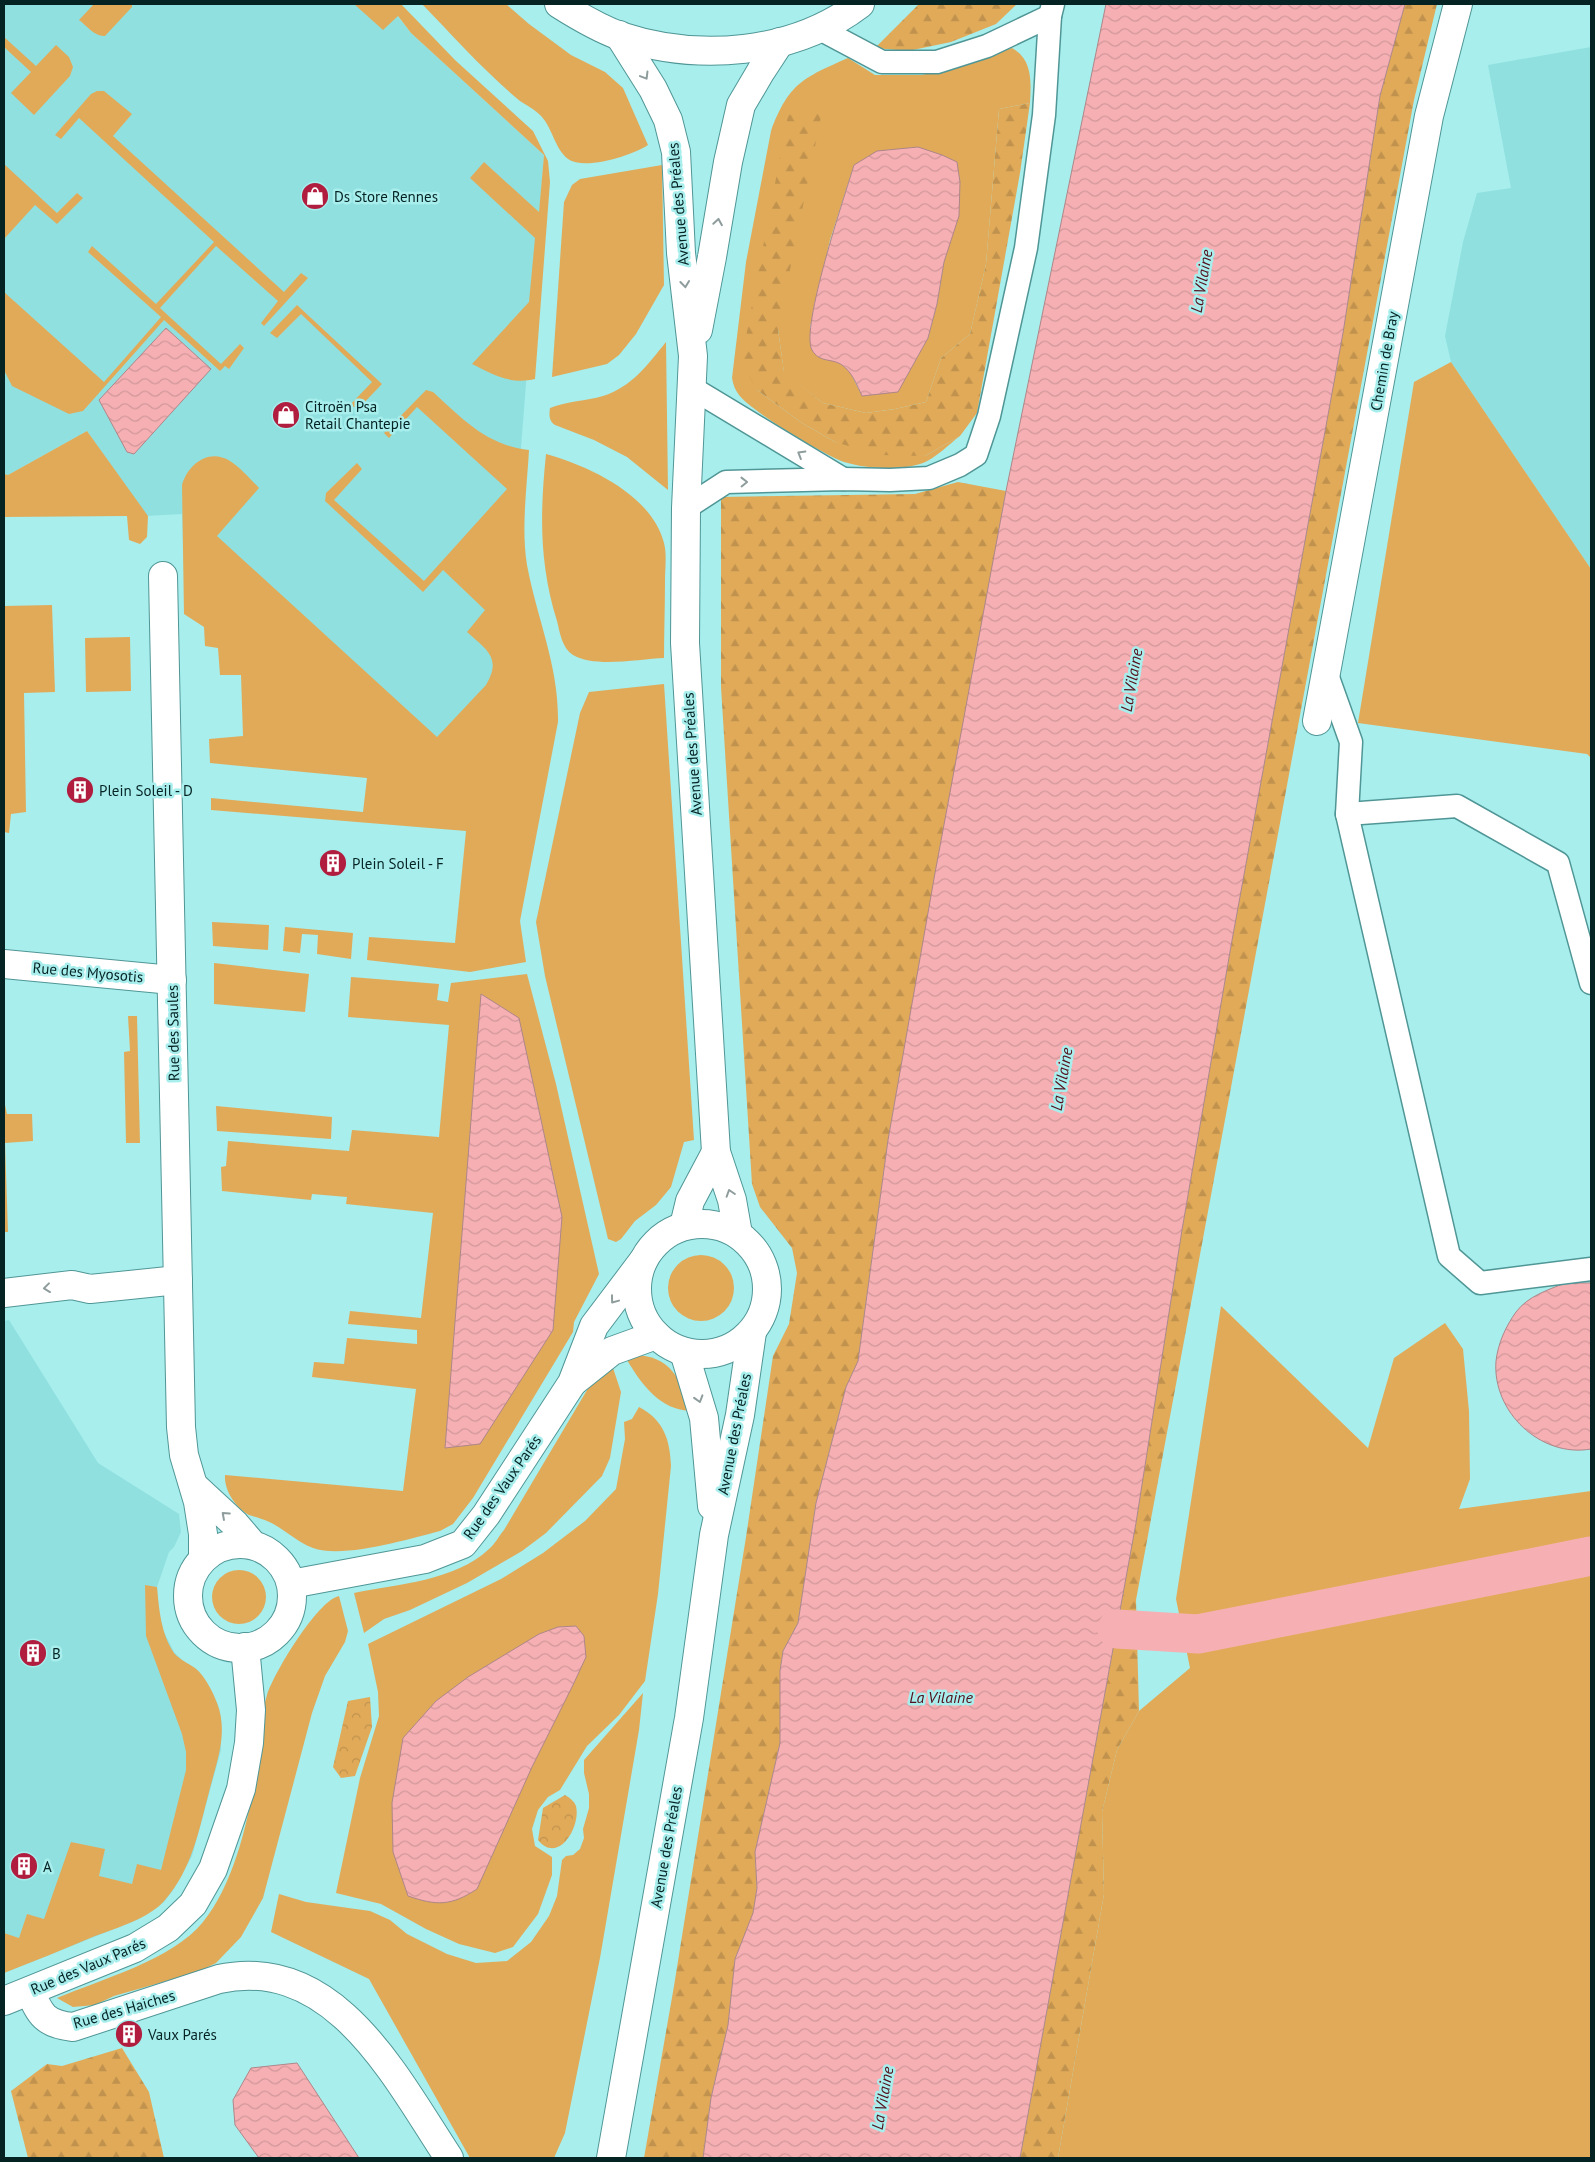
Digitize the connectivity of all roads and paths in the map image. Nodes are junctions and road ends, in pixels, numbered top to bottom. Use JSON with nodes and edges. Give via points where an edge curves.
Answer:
{"nodes":[{"id":1,"x":559,"y":4,"type":"edge"},
{"id":2,"x":860,"y":4,"type":"edge"},
{"id":3,"x":1458,"y":4,"type":"edge"},
{"id":4,"x":1052,"y":10,"type":"edge"},
{"id":5,"x":818,"y":28,"type":"junction"},
{"id":6,"x":619,"y":35,"type":"junction"},
{"id":7,"x":780,"y":42,"type":"junction"},
{"id":8,"x":692,"y":356,"type":"junction"},
{"id":9,"x":692,"y":388,"type":"junction"},
{"id":10,"x":843,"y":479,"type":"junction"},
{"id":11,"x":686,"y":508,"type":"junction"},
{"id":12,"x":163,"y":576,"type":"dead end"},
{"id":13,"x":1326,"y":672,"type":"junction"},
{"id":14,"x":1318,"y":721,"type":"dead end"},
{"id":15,"x":1347,"y":814,"type":"junction"},
{"id":16,"x":4,"y":964,"type":"edge"},
{"id":17,"x":172,"y":980,"type":"junction"},
{"id":18,"x":1591,"y":983,"type":"edge"},
{"id":19,"x":716,"y":1152,"type":"junction"},
{"id":20,"x":684,"y":1226,"type":"junction"},
{"id":21,"x":738,"y":1234,"type":"junction"},
{"id":22,"x":643,"y":1261,"type":"junction"},
{"id":23,"x":1591,"y":1269,"type":"edge"},
{"id":24,"x":178,"y":1280,"type":"junction"},
{"id":25,"x":4,"y":1293,"type":"edge"},
{"id":26,"x":752,"y":1332,"type":"junction"},
{"id":27,"x":656,"y":1336,"type":"junction"},
{"id":28,"x":684,"y":1352,"type":"junction"},
{"id":29,"x":572,"y":1383,"type":"junction"},
{"id":30,"x":195,"y":1487,"type":"junction"},
{"id":31,"x":714,"y":1535,"type":"junction"},
{"id":32,"x":253,"y":1545,"type":"junction"},
{"id":33,"x":203,"y":1558,"type":"junction"},
{"id":34,"x":291,"y":1584,"type":"junction"},
{"id":35,"x":245,"y":1647,"type":"junction"},
{"id":36,"x":30,"y":1991,"type":"junction"},
{"id":37,"x":4,"y":2001,"type":"edge"},
{"id":38,"x":449,"y":2158,"type":"edge"},
{"id":39,"x":611,"y":2158,"type":"edge"}],
"edges":[{"from":1,"to":6,"type":"street"},
{"from":2,"to":5,"type":"street"},
{"from":3,"to":13,"type":"street","name":"Chemin de Bray","via":[[1429,116]]},
{"from":4,"to":5,"type":"lane","via":[[987,46],[937,62],[882,62]]},
{"from":4,"to":10,"type":"lane","via":[[1044,114],[1026,248],[989,416],[976,455],[929,478]]},
{"from":5,"to":7,"type":"street"},
{"from":6,"to":7,"type":"street","via":[[658,46],[699,51],[739,50]]},
{"from":6,"to":8,"type":"street","name":"Avenue des Préales","one_way":true,"via":[[653,89],[668,120],[676,152],[681,253]]},
{"from":8,"to":7,"type":"street","name":"Avenue des Préales","one_way":true,"via":[[728,162],[742,106]]},
{"from":8,"to":9,"type":"street","name":"Avenue des Préales"},
{"from":10,"to":9,"type":"lane","one_way":true},
{"from":9,"to":11,"type":"street","name":"Avenue des Préales"},
{"from":11,"to":10,"type":"lane","one_way":true,"via":[[726,482]]},
{"from":11,"to":19,"type":"street","name":"Avenue des Préales","via":[[685,644]]},
{"from":12,"to":17,"type":"street","name":"Rue des Saules"},
{"from":13,"to":14,"type":"street","name":"Chemin de Bray"},
{"from":13,"to":15,"type":"lane","via":[[1351,742]]},
{"from":15,"to":18,"type":"lane","via":[[1457,806],[1558,863]]},
{"from":15,"to":23,"type":"lane","via":[[1449,1256],[1480,1283]]},
{"from":16,"to":17,"type":"street","name":"Rue des Myosotis"},
{"from":17,"to":24,"type":"street","name":"Rue des Saules"},
{"from":19,"to":20,"type":"street","via":[[690,1201]]},
{"from":21,"to":19,"type":"street","name":"Avenue des Préales","one_way":true,"via":[[732,1200]]},
{"from":20,"to":21,"type":"street","via":[[710,1224]]},
{"from":20,"to":22,"type":"street","via":[[660,1239]]},
{"from":21,"to":26,"type":"street","via":[[757,1254],[767,1280],[765,1308]]},
{"from":22,"to":27,"type":"street","via":[[637,1287],[641,1313]]},
{"from":22,"to":29,"type":"street","name":"Rue des Vaux Parés","one_way":true,"via":[[594,1326]]},
{"from":24,"to":25,"type":"street","one_way":true,"via":[[90,1289],[72,1285]]},
{"from":24,"to":30,"type":"street","name":"Rue des Saules","via":[[181,1427],[184,1455]]},
{"from":26,"to":28,"type":"street","via":[[732,1348],[708,1355]]},
{"from":26,"to":31,"type":"street","name":"Avenue des Préales","via":[[740,1415]]},
{"from":27,"to":28,"type":"street"},
{"from":27,"to":29,"type":"street","name":"Rue des Vaux Parés","via":[[612,1351]]},
{"from":28,"to":31,"type":"street","name":"Avenue des Préales","one_way":true,"via":[[704,1418]]},
{"from":29,"to":34,"type":"street","name":"Rue des Vaux Parés","via":[[486,1515],[463,1544],[425,1559]]},
{"from":32,"to":30,"type":"street","name":"Rue des Saules","one_way":true},
{"from":30,"to":33,"type":"street","name":"Rue des Saules","via":[[203,1534]]},
{"from":31,"to":39,"type":"street","name":"Avenue des Préales","via":[[689,1718]]},
{"from":32,"to":33,"type":"street","via":[[226,1545]]},
{"from":32,"to":34,"type":"street","via":[[276,1558]]},
{"from":33,"to":35,"type":"street","via":[[189,1583],[188,1597],[193,1618],[206,1636],[218,1643],[232,1648]]},
{"from":34,"to":35,"type":"street","via":[[292,1603],[284,1624],[267,1640]]},
{"from":35,"to":36,"type":"street","name":"Rue des Vaux Parés","via":[[251,1710],[241,1789],[213,1869],[193,1904],[168,1928],[135,1948]]},
{"from":36,"to":37,"type":"street","name":"Rue des Vaux Parés"},
{"from":36,"to":38,"type":"street","name":"Rue des Haiches","via":[[38,2010],[48,2021],[60,2026],[73,2026],[239,1975],[270,1976],[291,1984],[317,1995],[351,2021],[380,2053]]}]}
